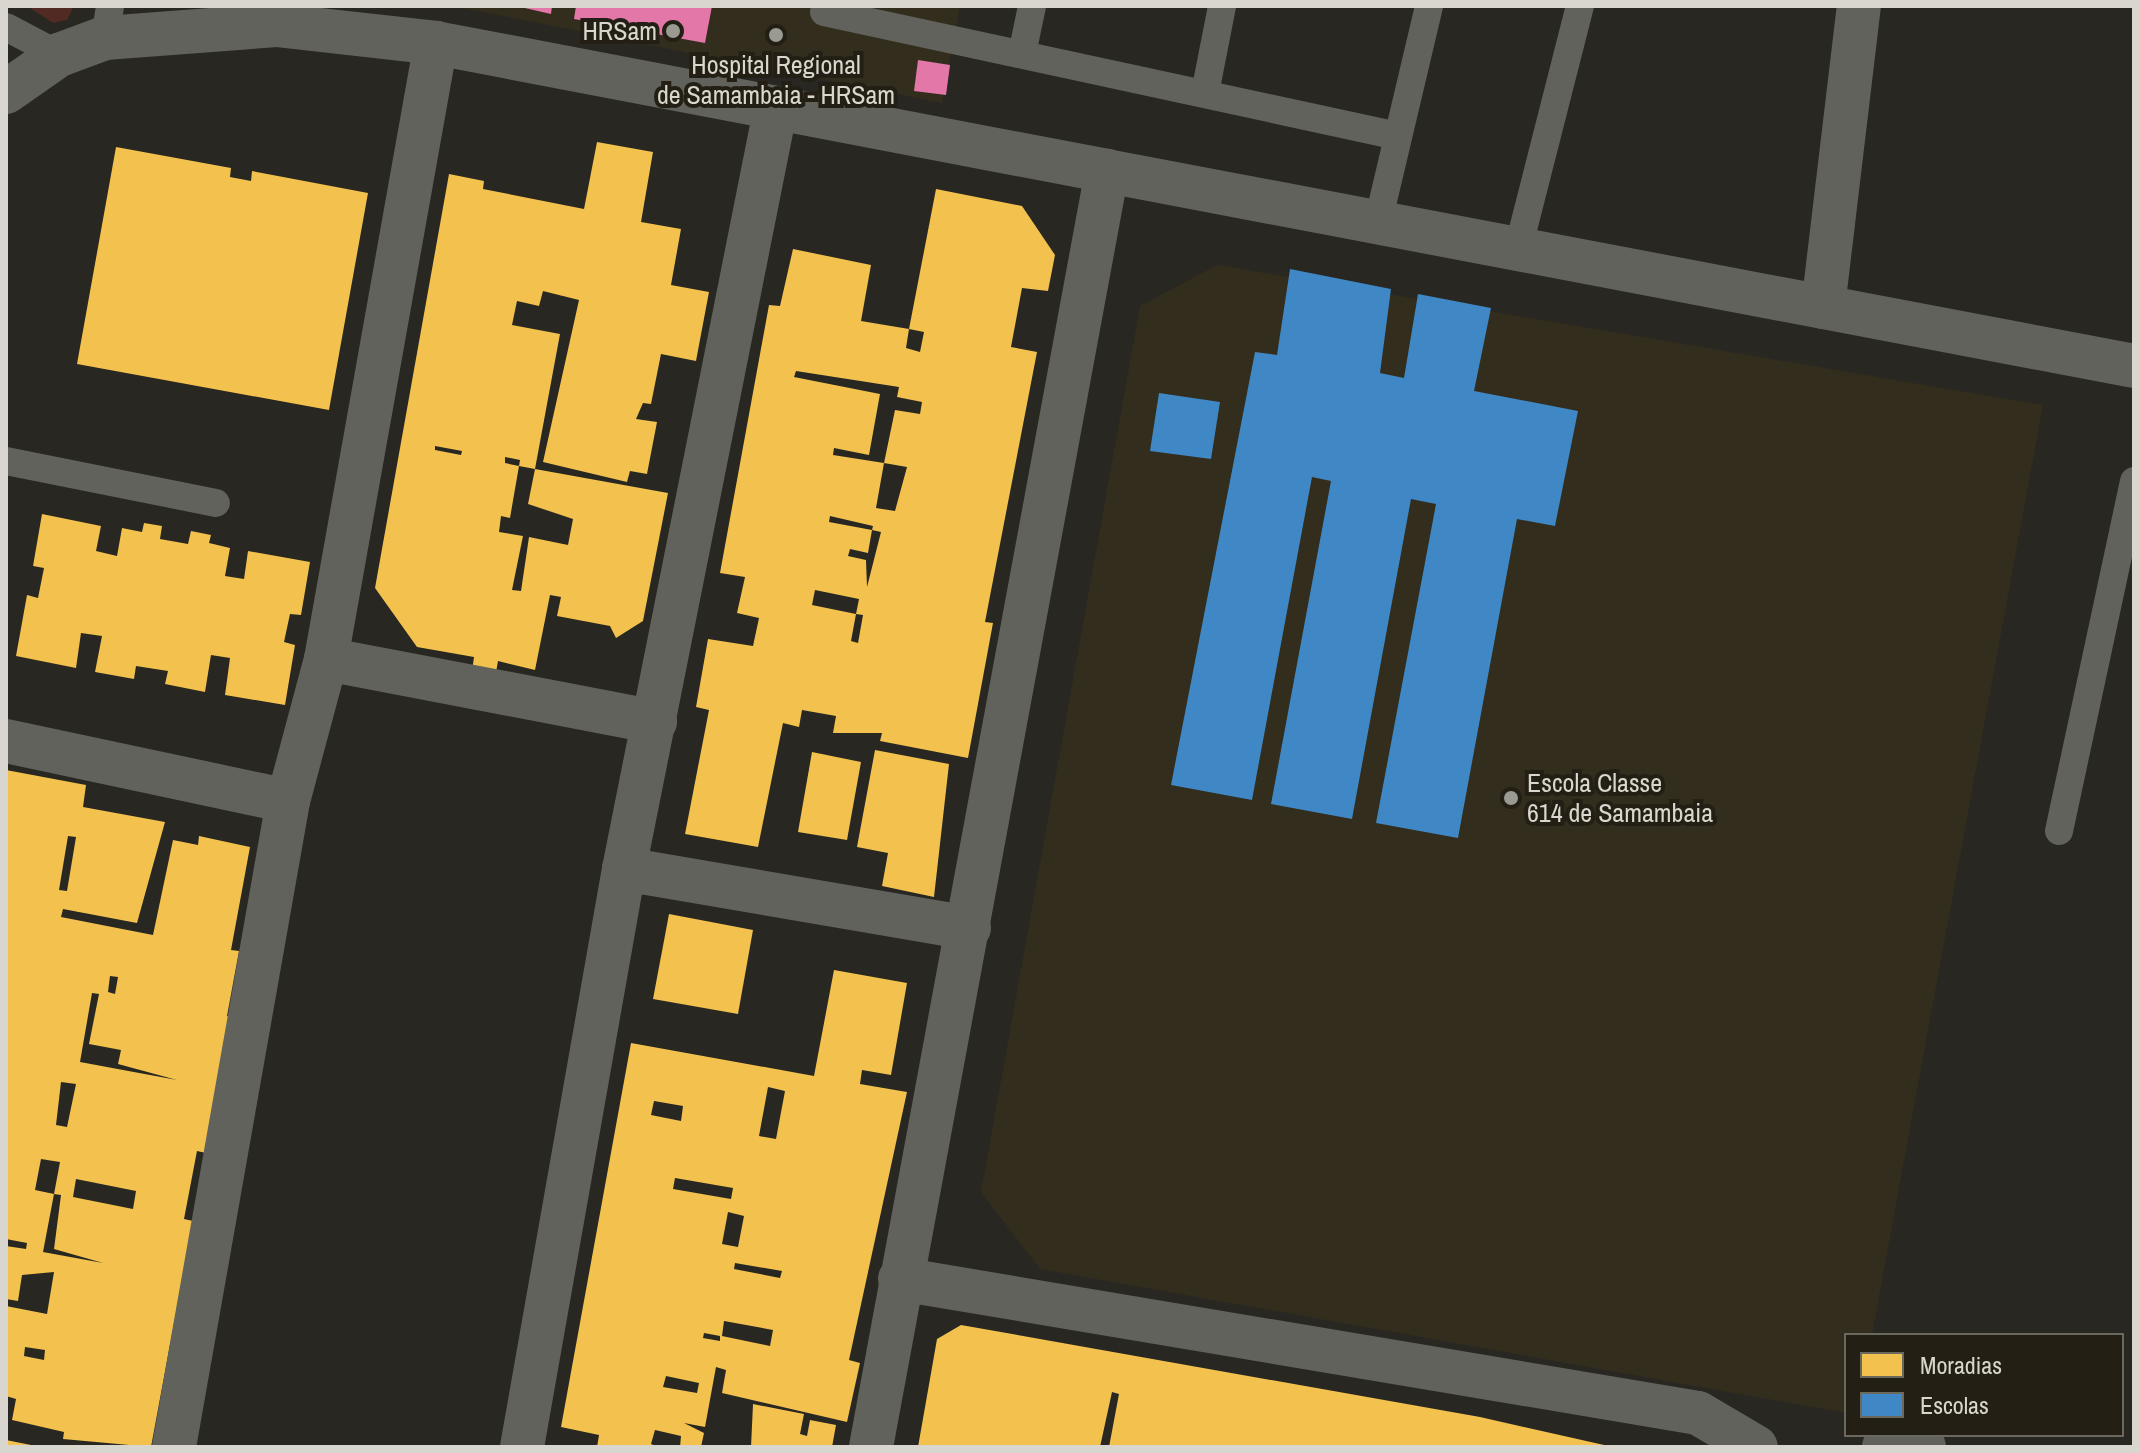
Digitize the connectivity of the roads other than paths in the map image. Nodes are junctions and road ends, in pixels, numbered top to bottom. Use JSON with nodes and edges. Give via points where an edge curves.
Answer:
{"nodes":[{"id":1,"x":1032,"y":6,"type":"edge"},
{"id":2,"x":1222,"y":6,"type":"edge"},
{"id":3,"x":1429,"y":6,"type":"edge"},
{"id":4,"x":1580,"y":6,"type":"edge"},
{"id":5,"x":1859,"y":6,"type":"edge"},
{"id":6,"x":824,"y":12,"type":"dead end"},
{"id":7,"x":108,"y":22,"type":"edge"},
{"id":8,"x":6,"y":27,"type":"edge"},
{"id":9,"x":436,"y":43,"type":"junction"},
{"id":10,"x":1022,"y":54,"type":"junction"},
{"id":11,"x":59,"y":55,"type":"junction"},
{"id":12,"x":6,"y":92,"type":"edge"},
{"id":13,"x":1205,"y":93,"type":"junction"},
{"id":14,"x":775,"y":111,"type":"junction"},
{"id":15,"x":1398,"y":136,"type":"junction"},
{"id":16,"x":1107,"y":171,"type":"junction"},
{"id":17,"x":1378,"y":222,"type":"junction"},
{"id":18,"x":1518,"y":249,"type":"junction"},
{"id":19,"x":1823,"y":307,"type":"junction"},
{"id":20,"x":2134,"y":366,"type":"edge"},
{"id":21,"x":6,"y":461,"type":"edge"},
{"id":22,"x":2134,"y":481,"type":"edge"},
{"id":23,"x":216,"y":503,"type":"dead end"},
{"id":24,"x":326,"y":659,"type":"junction"},
{"id":25,"x":655,"y":722,"type":"junction"},
{"id":26,"x":6,"y":741,"type":"edge"},
{"id":27,"x":288,"y":801,"type":"junction"},
{"id":28,"x":2059,"y":831,"type":"dead end"},
{"id":29,"x":624,"y":869,"type":"junction"},
{"id":30,"x":969,"y":928,"type":"junction"},
{"id":31,"x":900,"y":1279,"type":"junction"},
{"id":32,"x":174,"y":1447,"type":"edge"},
{"id":33,"x":522,"y":1447,"type":"edge"},
{"id":34,"x":871,"y":1447,"type":"edge"},
{"id":35,"x":1756,"y":1447,"type":"edge"},
{"id":36,"x":1884,"y":1447,"type":"edge"},
{"id":37,"x":1924,"y":1447,"type":"edge"}],
"edges":[{"from":1,"to":10,"type":"lane"},
{"from":2,"to":13,"type":"lane"},
{"from":3,"to":15,"type":"lane"},
{"from":4,"to":18,"type":"lane"},
{"from":5,"to":19,"type":"street"},
{"from":6,"to":10,"type":"lane"},
{"from":7,"to":9,"type":"street","via":[[276,25]]},
{"from":7,"to":11,"type":"street"},
{"from":8,"to":11,"type":"lane"},
{"from":9,"to":14,"type":"street"},
{"from":9,"to":24,"type":"street"},
{"from":10,"to":13,"type":"lane"},
{"from":11,"to":12,"type":"street"},
{"from":13,"to":15,"type":"lane"},
{"from":14,"to":16,"type":"street"},
{"from":14,"to":25,"type":"street"},
{"from":15,"to":17,"type":"lane"},
{"from":16,"to":17,"type":"street"},
{"from":16,"to":30,"type":"street"},
{"from":17,"to":18,"type":"street"},
{"from":18,"to":19,"type":"street"},
{"from":19,"to":20,"type":"street"},
{"from":21,"to":23,"type":"lane"},
{"from":22,"to":28,"type":"lane"},
{"from":24,"to":25,"type":"street"},
{"from":24,"to":27,"type":"street"},
{"from":25,"to":29,"type":"street"},
{"from":26,"to":27,"type":"street"},
{"from":27,"to":32,"type":"street"},
{"from":29,"to":30,"type":"street"},
{"from":29,"to":33,"type":"street"},
{"from":30,"to":31,"type":"street"},
{"from":31,"to":34,"type":"street"},
{"from":31,"to":35,"type":"street","via":[[1698,1413]]},
{"from":36,"to":37,"type":"street"}]}
